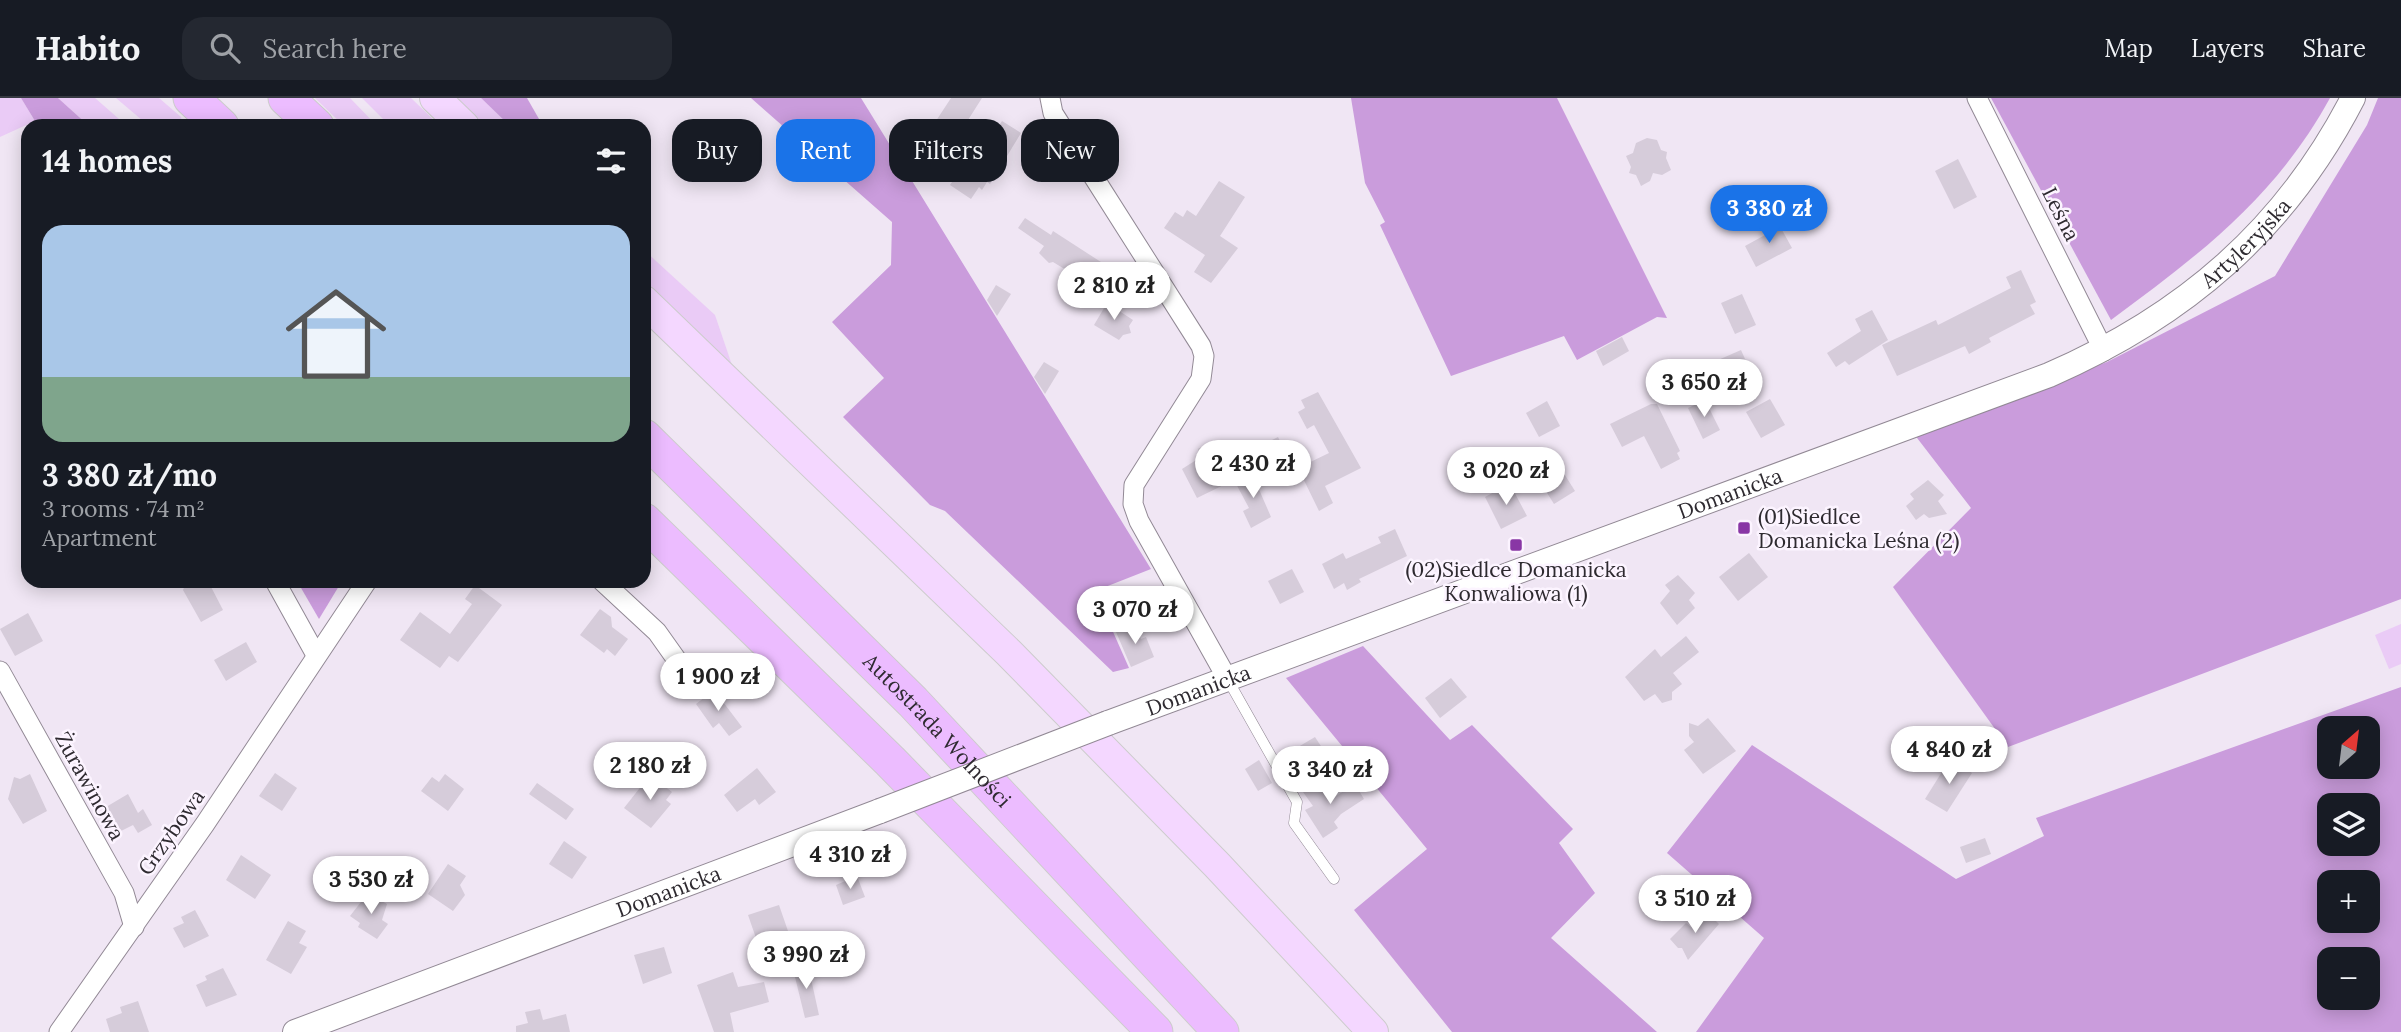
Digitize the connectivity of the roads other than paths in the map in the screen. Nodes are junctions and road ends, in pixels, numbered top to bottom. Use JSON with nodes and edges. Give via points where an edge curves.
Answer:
{"nodes":[{"id":1,"x":191,"y":98,"type":"edge"},
{"id":2,"x":286,"y":98,"type":"edge"},
{"id":3,"x":435,"y":98,"type":"edge"},
{"id":4,"x":1048,"y":98,"type":"edge"},
{"id":5,"x":1977,"y":98,"type":"edge"},
{"id":6,"x":2354,"y":98,"type":"edge"},
{"id":7,"x":214,"y":119,"type":"edge"},
{"id":8,"x":308,"y":119,"type":"edge"},
{"id":9,"x":457,"y":119,"type":"edge"},
{"id":10,"x":651,"y":309,"type":"edge"},
{"id":11,"x":2104,"y":351,"type":"junction"},
{"id":12,"x":651,"y":444,"type":"edge"},
{"id":13,"x":651,"y":528,"type":"edge"},
{"id":14,"x":279,"y":588,"type":"edge"},
{"id":15,"x":362,"y":588,"type":"edge"},
{"id":16,"x":610,"y":588,"type":"edge"},
{"id":17,"x":316,"y":655,"type":"junction"},
{"id":18,"x":0,"y":671,"type":"edge"},
{"id":19,"x":1228,"y":680,"type":"junction"},
{"id":20,"x":696,"y":687,"type":"dead end"},
{"id":21,"x":1334,"y":878,"type":"dead end"},
{"id":22,"x":134,"y":927,"type":"junction"},
{"id":23,"x":60,"y":1032,"type":"edge"},
{"id":24,"x":295,"y":1032,"type":"edge"},
{"id":25,"x":1155,"y":1032,"type":"edge"},
{"id":26,"x":1221,"y":1032,"type":"edge"},
{"id":27,"x":1373,"y":1032,"type":"edge"}],
"edges":[{"from":1,"to":7,"type":"highway"},
{"from":2,"to":8,"type":"highway"},
{"from":3,"to":9,"type":"main road"},
{"from":4,"to":19,"type":"street","via":[[1201,346],[1200,379],[1134,485],[1133,504]]},
{"from":5,"to":11,"type":"street","name":"Leśna"},
{"from":6,"to":11,"type":"street","name":"Artyleryjska","via":[[2291,197],[2249,244],[2207,282]]},
{"from":10,"to":27,"type":"main road","via":[[1009,653]]},
{"from":11,"to":19,"type":"street","name":"Domanicka"},
{"from":12,"to":26,"type":"highway","name":"Autostrada Wolności","via":[[913,702]]},
{"from":13,"to":25,"type":"highway","via":[[890,761]]},
{"from":14,"to":17,"type":"street"},
{"from":15,"to":17,"type":"street","name":"Grzybowa"},
{"from":16,"to":20,"type":"street","via":[[657,632]]},
{"from":17,"to":22,"type":"street","name":"Grzybowa"},
{"from":18,"to":22,"type":"street","name":"Żurawinowa","via":[[124,893]]},
{"from":19,"to":21,"type":"lane","via":[[1297,802],[1294,823]]},
{"from":19,"to":24,"type":"street","name":"Domanicka","bridge":true},
{"from":22,"to":23,"type":"street","name":"Grzybowa"}]}
